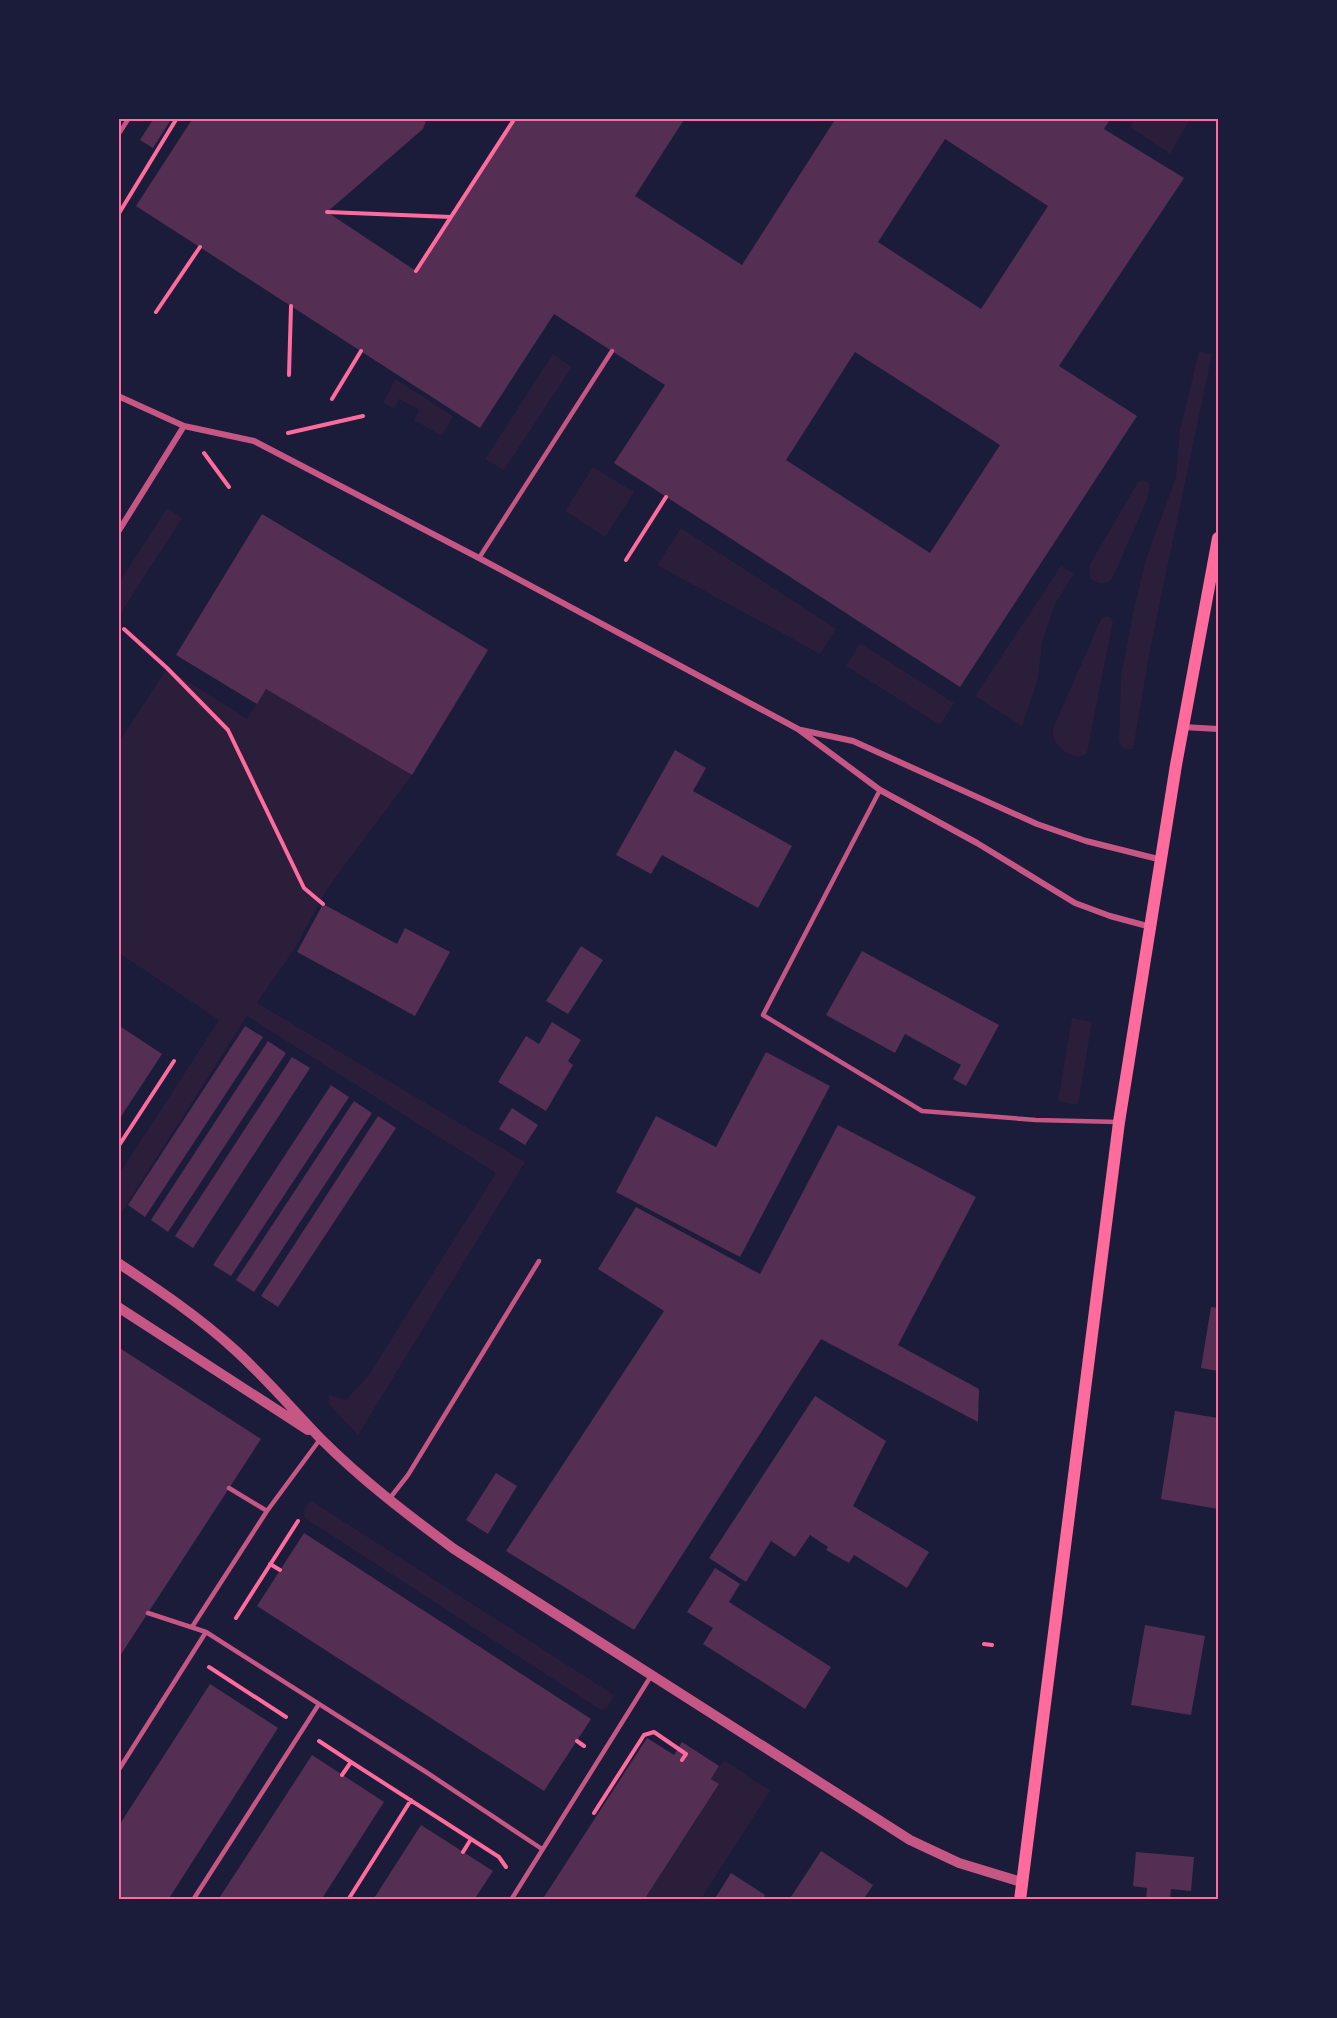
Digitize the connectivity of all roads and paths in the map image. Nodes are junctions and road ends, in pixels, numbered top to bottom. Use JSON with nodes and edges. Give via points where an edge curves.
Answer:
{"nodes":[{"id":1,"x":129,"y":118,"type":"edge"},
{"id":2,"x":177,"y":118,"type":"edge"},
{"id":3,"x":515,"y":118,"type":"edge"},
{"id":4,"x":118,"y":135,"type":"edge"},
{"id":5,"x":327,"y":212,"type":"dead end"},
{"id":6,"x":118,"y":215,"type":"edge"},
{"id":7,"x":451,"y":217,"type":"junction"},
{"id":8,"x":200,"y":247,"type":"dead end"},
{"id":9,"x":416,"y":271,"type":"dead end"},
{"id":10,"x":291,"y":306,"type":"dead end"},
{"id":11,"x":156,"y":312,"type":"dead end"},
{"id":12,"x":361,"y":351,"type":"dead end"},
{"id":13,"x":612,"y":351,"type":"dead end"},
{"id":14,"x":289,"y":375,"type":"dead end"},
{"id":15,"x":118,"y":396,"type":"edge"},
{"id":16,"x":332,"y":399,"type":"dead end"},
{"id":17,"x":363,"y":416,"type":"dead end"},
{"id":18,"x":184,"y":426,"type":"junction"},
{"id":19,"x":254,"y":441,"type":"junction"},
{"id":20,"x":666,"y":497,"type":"dead end"},
{"id":21,"x":118,"y":532,"type":"edge"},
{"id":22,"x":1218,"y":538,"type":"edge"},
{"id":23,"x":479,"y":558,"type":"junction"},
{"id":24,"x":626,"y":560,"type":"dead end"},
{"id":25,"x":124,"y":629,"type":"dead end"},
{"id":26,"x":1183,"y":727,"type":"junction"},
{"id":27,"x":798,"y":729,"type":"junction"},
{"id":28,"x":1218,"y":729,"type":"edge"},
{"id":29,"x":880,"y":790,"type":"junction"},
{"id":30,"x":1162,"y":860,"type":"junction"},
{"id":31,"x":323,"y":904,"type":"dead end"},
{"id":32,"x":1151,"y":927,"type":"junction"},
{"id":33,"x":174,"y":1061,"type":"dead end"},
{"id":34,"x":1119,"y":1122,"type":"junction"},
{"id":35,"x":118,"y":1147,"type":"edge"},
{"id":36,"x":539,"y":1261,"type":"dead end"},
{"id":37,"x":118,"y":1263,"type":"edge"},
{"id":38,"x":118,"y":1307,"type":"edge"},
{"id":39,"x":321,"y":1438,"type":"junction"},
{"id":40,"x":229,"y":1488,"type":"dead end"},
{"id":41,"x":389,"y":1500,"type":"junction"},
{"id":42,"x":267,"y":1511,"type":"junction"},
{"id":43,"x":298,"y":1521,"type":"dead end"},
{"id":44,"x":270,"y":1564,"type":"junction"},
{"id":45,"x":280,"y":1570,"type":"dead end"},
{"id":46,"x":148,"y":1613,"type":"dead end"},
{"id":47,"x":236,"y":1618,"type":"dead end"},
{"id":48,"x":192,"y":1627,"type":"junction"},
{"id":49,"x":206,"y":1632,"type":"junction"},
{"id":50,"x":984,"y":1644,"type":"dead end"},
{"id":51,"x":992,"y":1646,"type":"dead end"},
{"id":52,"x":209,"y":1666,"type":"dead end"},
{"id":53,"x":651,"y":1676,"type":"junction"},
{"id":54,"x":319,"y":1704,"type":"junction"},
{"id":55,"x":303,"y":1729,"type":"junction"},
{"id":56,"x":682,"y":1761,"type":"dead end"},
{"id":57,"x":351,"y":1762,"type":"junction"},
{"id":58,"x":118,"y":1772,"type":"edge"},
{"id":59,"x":342,"y":1776,"type":"dead end"},
{"id":60,"x":411,"y":1800,"type":"junction"},
{"id":61,"x":590,"y":1820,"type":"dead end"},
{"id":62,"x":543,"y":1849,"type":"junction"},
{"id":63,"x":463,"y":1852,"type":"dead end"},
{"id":64,"x":1022,"y":1882,"type":"junction"},
{"id":65,"x":193,"y":1899,"type":"edge"},
{"id":66,"x":348,"y":1899,"type":"edge"},
{"id":67,"x":511,"y":1899,"type":"edge"},
{"id":68,"x":1020,"y":1899,"type":"edge"}],
"edges":[{"from":1,"to":4,"type":"lane"},
{"from":2,"to":6,"type":"path"},
{"from":3,"to":7,"type":"path"},
{"from":5,"to":7,"type":"path"},
{"from":7,"to":9,"type":"path"},
{"from":8,"to":11,"type":"path"},
{"from":10,"to":14,"type":"path"},
{"from":12,"to":16,"type":"path"},
{"from":13,"to":23,"type":"lane"},
{"from":15,"to":18,"type":"street"},
{"from":17,"to":19,"type":"path"},
{"from":18,"to":19,"type":"street"},
{"from":18,"to":21,"type":"street"},
{"from":19,"to":23,"type":"street"},
{"from":20,"to":24,"type":"path"},
{"from":22,"to":26,"type":"main road"},
{"from":23,"to":27,"type":"street"},
{"from":25,"to":31,"type":"path","via":[[228,730],[304,888]]},
{"from":26,"to":28,"type":"street"},
{"from":26,"to":30,"type":"main road"},
{"from":27,"to":29,"type":"street"},
{"from":27,"to":30,"type":"street","via":[[853,741],[1036,824]]},
{"from":29,"to":32,"type":"street","via":[[1075,903]]},
{"from":29,"to":34,"type":"lane","via":[[763,1015],[922,1111]]},
{"from":30,"to":32,"type":"main road"},
{"from":32,"to":34,"type":"main road"},
{"from":33,"to":35,"type":"path"},
{"from":34,"to":64,"type":"main road"},
{"from":36,"to":41,"type":"lane"},
{"from":37,"to":39,"type":"street","via":[[176,1301],[235,1350]]},
{"from":38,"to":39,"type":"street"},
{"from":39,"to":41,"type":"street"},
{"from":39,"to":42,"type":"lane"},
{"from":40,"to":42,"type":"lane"},
{"from":41,"to":53,"type":"street","via":[[454,1549]]},
{"from":42,"to":48,"type":"lane"},
{"from":43,"to":44,"type":"path"},
{"from":44,"to":45,"type":"path"},
{"from":44,"to":47,"type":"path"},
{"from":46,"to":48,"type":"lane"},
{"from":48,"to":49,"type":"lane"},
{"from":49,"to":54,"type":"lane"},
{"from":49,"to":58,"type":"lane"},
{"from":50,"to":51,"type":"path"},
{"from":52,"to":55,"type":"path"},
{"from":53,"to":62,"type":"lane"},
{"from":53,"to":64,"type":"street","via":[[910,1840],[959,1863]]},
{"from":54,"to":55,"type":"lane"},
{"from":54,"to":62,"type":"lane"},
{"from":55,"to":57,"type":"path"},
{"from":55,"to":65,"type":"lane"},
{"from":56,"to":61,"type":"path","via":[[686,1754],[654,1732],[644,1735]]},
{"from":57,"to":59,"type":"path"},
{"from":57,"to":60,"type":"path"},
{"from":60,"to":63,"type":"path","via":[[471,1839]]},
{"from":60,"to":66,"type":"path"},
{"from":62,"to":67,"type":"lane"},
{"from":64,"to":68,"type":"main road"}]}
